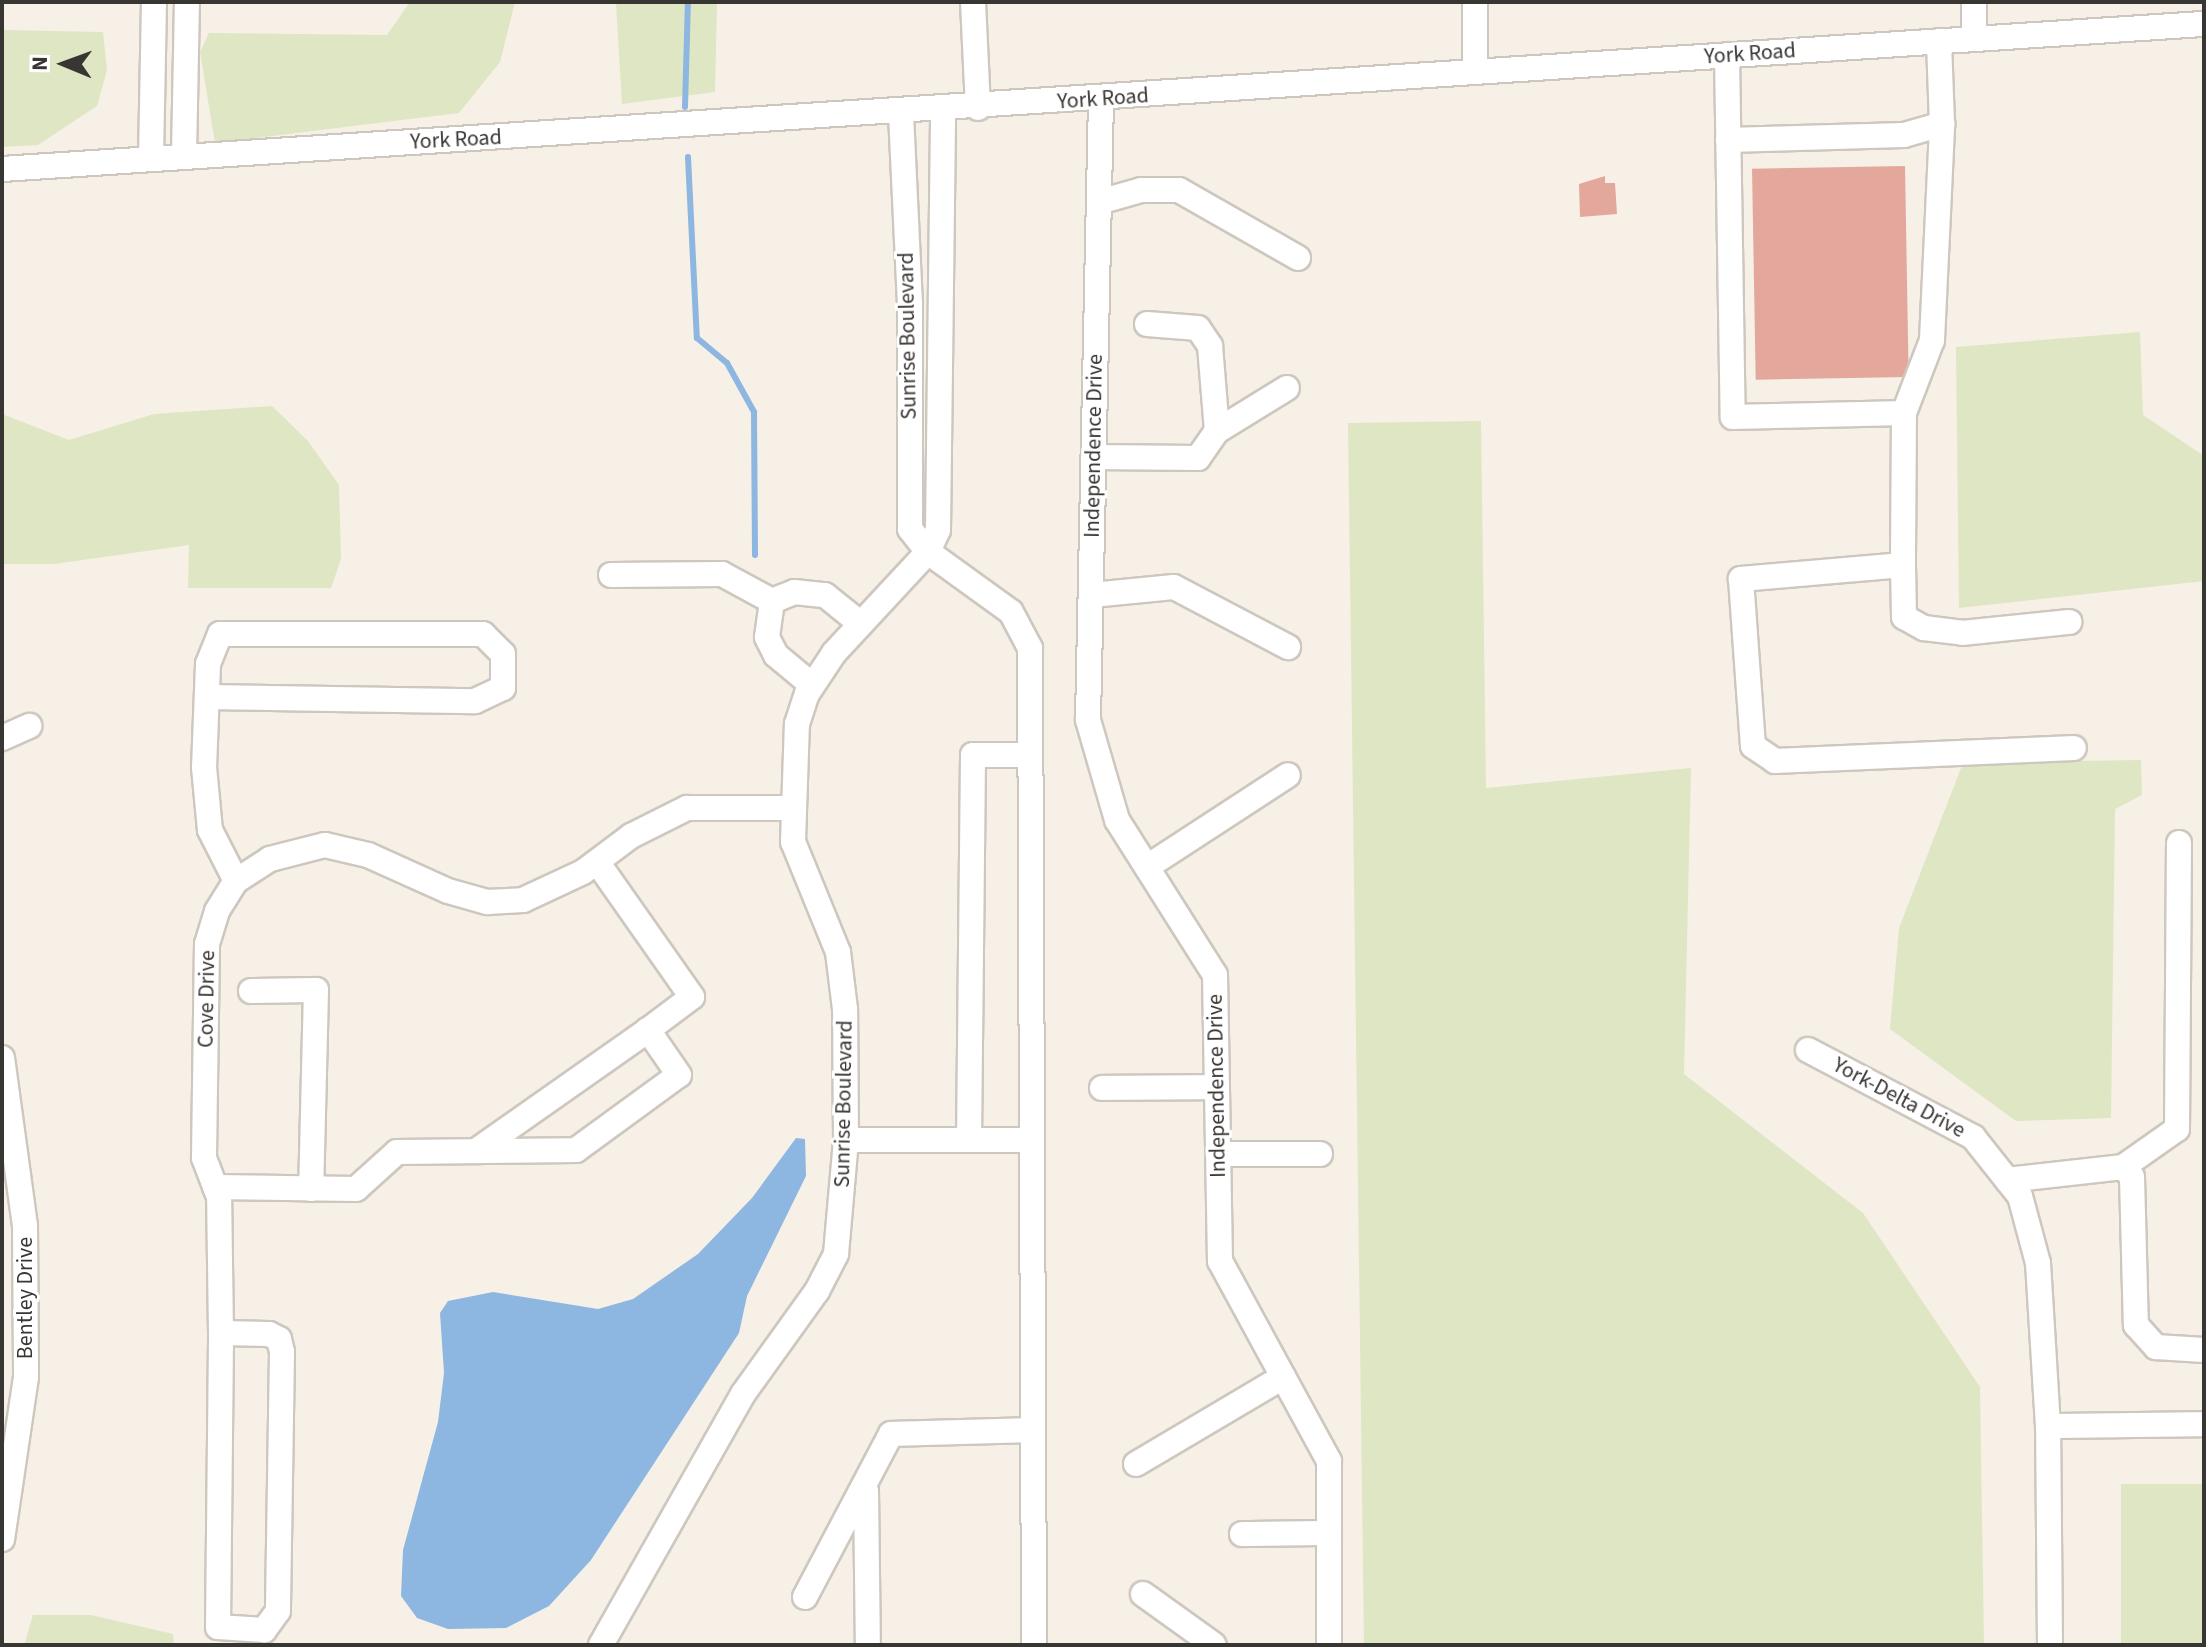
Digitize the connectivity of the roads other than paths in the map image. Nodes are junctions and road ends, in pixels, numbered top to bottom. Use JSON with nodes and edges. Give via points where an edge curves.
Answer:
{"nodes":[{"id":1,"x":154,"y":2,"type":"edge"},
{"id":2,"x":187,"y":2,"type":"edge"},
{"id":3,"x":973,"y":2,"type":"edge"},
{"id":4,"x":1475,"y":2,"type":"edge"},
{"id":5,"x":1974,"y":2,"type":"edge"},
{"id":6,"x":2200,"y":17,"type":"edge"},
{"id":7,"x":1974,"y":39,"type":"junction"},
{"id":8,"x":1939,"y":41,"type":"junction"},
{"id":9,"x":1727,"y":55,"type":"junction"},
{"id":10,"x":1475,"y":72,"type":"junction"},
{"id":11,"x":1101,"y":99,"type":"junction"},
{"id":12,"x":978,"y":108,"type":"junction"},
{"id":13,"x":943,"y":111,"type":"junction"},
{"id":14,"x":901,"y":114,"type":"junction"},
{"id":15,"x":1942,"y":124,"type":"junction"},
{"id":16,"x":1728,"y":140,"type":"junction"},
{"id":17,"x":184,"y":156,"type":"junction"},
{"id":18,"x":151,"y":158,"type":"junction"},
{"id":19,"x":2,"y":169,"type":"edge"},
{"id":20,"x":1099,"y":202,"type":"junction"},
{"id":21,"x":1298,"y":258,"type":"dead end"},
{"id":22,"x":1147,"y":324,"type":"dead end"},
{"id":23,"x":1287,"y":388,"type":"dead end"},
{"id":24,"x":1904,"y":413,"type":"junction"},
{"id":25,"x":1217,"y":431,"type":"junction"},
{"id":26,"x":1094,"y":457,"type":"junction"},
{"id":27,"x":928,"y":552,"type":"junction"},
{"id":28,"x":1903,"y":565,"type":"junction"},
{"id":29,"x":611,"y":575,"type":"dead end"},
{"id":30,"x":1092,"y":595,"type":"junction"},
{"id":31,"x":772,"y":601,"type":"junction"},
{"id":32,"x":2069,"y":622,"type":"dead end"},
{"id":33,"x":861,"y":624,"type":"junction"},
{"id":34,"x":1288,"y":647,"type":"dead end"},
{"id":35,"x":812,"y":685,"type":"junction"},
{"id":36,"x":207,"y":697,"type":"junction"},
{"id":37,"x":29,"y":726,"type":"dead end"},
{"id":38,"x":2,"y":738,"type":"edge"},
{"id":39,"x":2074,"y":748,"type":"dead end"},
{"id":40,"x":1030,"y":755,"type":"junction"},
{"id":41,"x":1288,"y":775,"type":"dead end"},
{"id":42,"x":793,"y":808,"type":"junction"},
{"id":43,"x":2179,"y":843,"type":"dead end"},
{"id":44,"x":597,"y":862,"type":"junction"},
{"id":45,"x":1147,"y":867,"type":"junction"},
{"id":46,"x":236,"y":881,"type":"junction"},
{"id":47,"x":251,"y":991,"type":"dead end"},
{"id":48,"x":648,"y":1030,"type":"junction"},
{"id":49,"x":1808,"y":1050,"type":"dead end"},
{"id":50,"x":2,"y":1058,"type":"edge"},
{"id":51,"x":1217,"y":1087,"type":"junction"},
{"id":52,"x":1102,"y":1088,"type":"dead end"},
{"id":53,"x":846,"y":1140,"type":"junction"},
{"id":54,"x":969,"y":1140,"type":"junction"},
{"id":55,"x":1029,"y":1140,"type":"junction"},
{"id":56,"x":476,"y":1151,"type":"junction"},
{"id":57,"x":1218,"y":1154,"type":"junction"},
{"id":58,"x":1320,"y":1154,"type":"dead end"},
{"id":59,"x":2123,"y":1167,"type":"junction"},
{"id":60,"x":2007,"y":1180,"type":"junction"},
{"id":61,"x":215,"y":1187,"type":"junction"},
{"id":62,"x":311,"y":1189,"type":"junction"},
{"id":63,"x":221,"y":1333,"type":"junction"},
{"id":64,"x":2204,"y":1350,"type":"edge"},
{"id":65,"x":1283,"y":1377,"type":"junction"},
{"id":66,"x":2204,"y":1424,"type":"edge"},
{"id":67,"x":2048,"y":1426,"type":"junction"},
{"id":68,"x":1032,"y":1430,"type":"junction"},
{"id":69,"x":1136,"y":1464,"type":"dead end"},
{"id":70,"x":866,"y":1486,"type":"junction"},
{"id":71,"x":1329,"y":1533,"type":"junction"},
{"id":72,"x":1242,"y":1534,"type":"dead end"},
{"id":73,"x":2,"y":1539,"type":"edge"},
{"id":74,"x":1143,"y":1594,"type":"dead end"},
{"id":75,"x":805,"y":1597,"type":"dead end"},
{"id":76,"x":601,"y":1645,"type":"edge"},
{"id":77,"x":868,"y":1645,"type":"edge"},
{"id":78,"x":1034,"y":1645,"type":"edge"},
{"id":79,"x":1214,"y":1645,"type":"edge"},
{"id":80,"x":1329,"y":1645,"type":"edge"},
{"id":81,"x":2050,"y":1645,"type":"edge"}],
"edges":[{"from":1,"to":18,"type":"street"},
{"from":2,"to":17,"type":"street"},
{"from":3,"to":12,"type":"street"},
{"from":4,"to":10,"type":"street"},
{"from":5,"to":7,"type":"street"},
{"from":6,"to":7,"type":"street","name":"York Road"},
{"from":7,"to":8,"type":"street","name":"York Road"},
{"from":8,"to":9,"type":"street","name":"York Road"},
{"from":8,"to":15,"type":"street"},
{"from":9,"to":10,"type":"street","name":"York Road"},
{"from":9,"to":16,"type":"street"},
{"from":10,"to":11,"type":"street","name":"York Road"},
{"from":11,"to":12,"type":"street","name":"York Road"},
{"from":11,"to":20,"type":"street","name":"Independence Drive"},
{"from":12,"to":13,"type":"street","name":"York Road"},
{"from":13,"to":14,"type":"street","name":"York Road"},
{"from":13,"to":27,"type":"street","name":"Sunrise Boulevard","via":[[942,514]]},
{"from":14,"to":17,"type":"street","name":"York Road"},
{"from":14,"to":27,"type":"street","name":"Sunrise Boulevard","via":[[910,304],[910,529]]},
{"from":15,"to":16,"type":"street","via":[[1904,135]]},
{"from":15,"to":24,"type":"street","via":[[1932,340]]},
{"from":16,"to":24,"type":"street","via":[[1733,417]]},
{"from":17,"to":18,"type":"street","name":"York Road"},
{"from":18,"to":19,"type":"street","name":"York Road"},
{"from":20,"to":21,"type":"street","via":[[1141,190],[1179,190]]},
{"from":20,"to":26,"type":"street","name":"Independence Drive"},
{"from":22,"to":25,"type":"street","via":[[1198,328],[1210,346]]},
{"from":23,"to":25,"type":"street"},
{"from":24,"to":28,"type":"street"},
{"from":25,"to":26,"type":"street","via":[[1198,458]]},
{"from":26,"to":30,"type":"street","name":"Independence Drive"},
{"from":27,"to":33,"type":"street","name":"Sunrise Boulevard"},
{"from":27,"to":40,"type":"street","name":"Sunrise Boulevard","via":[[1011,612],[1030,648]]},
{"from":28,"to":32,"type":"street","via":[[1904,617],[1924,628],[1962,633]]},
{"from":28,"to":39,"type":"street","via":[[1741,579],[1753,746],[1775,761]]},
{"from":29,"to":31,"type":"street","via":[[722,574]]},
{"from":30,"to":34,"type":"street","via":[[1174,587]]},
{"from":30,"to":45,"type":"street","name":"Independence Drive","via":[[1088,720],[1117,820]]},
{"from":31,"to":33,"type":"street","via":[[794,592],[825,595]]},
{"from":31,"to":35,"type":"street","via":[[767,637],[776,655]]},
{"from":33,"to":35,"type":"street","name":"Sunrise Boulevard"},
{"from":35,"to":42,"type":"street","name":"Sunrise Boulevard","via":[[797,724]]},
{"from":36,"to":36,"type":"street","via":[[208,664],[220,634],[483,634],[503,654],[503,688],[475,701]]},
{"from":36,"to":46,"type":"street","via":[[204,767],[210,830]]},
{"from":37,"to":38,"type":"street"},
{"from":40,"to":54,"type":"street","via":[[973,755]]},
{"from":40,"to":55,"type":"street","name":"Sunrise Boulevard"},
{"from":41,"to":45,"type":"street"},
{"from":42,"to":44,"type":"street","via":[[687,808]]},
{"from":42,"to":53,"type":"street","name":"Sunrise Boulevard","via":[[800,865],[838,952]]},
{"from":43,"to":59,"type":"street","via":[[2177,1129]]},
{"from":44,"to":46,"type":"street","via":[[523,900],[487,902],[448,891],[368,855],[325,845],[270,859]]},
{"from":44,"to":48,"type":"street","via":[[692,997]]},
{"from":45,"to":51,"type":"street","name":"Independence Drive","via":[[1215,975]]},
{"from":46,"to":61,"type":"street","name":"Cove Drive","via":[[207,944],[204,1158]]},
{"from":47,"to":62,"type":"street","via":[[316,990]]},
{"from":48,"to":56,"type":"street"},
{"from":48,"to":56,"type":"street","via":[[679,1075],[576,1150]]},
{"from":49,"to":60,"type":"street","name":"York-Delta Drive","via":[[1973,1137]]},
{"from":50,"to":73,"type":"street","name":"Bentley Drive","via":[[25,1226],[26,1377]]},
{"from":51,"to":52,"type":"street"},
{"from":51,"to":57,"type":"street","name":"Independence Drive"},
{"from":53,"to":54,"type":"street"},
{"from":53,"to":76,"type":"street","name":"Sunrise Boulevard","via":[[836,1254],[817,1291],[743,1394]]},
{"from":54,"to":55,"type":"street"},
{"from":55,"to":68,"type":"street","name":"Sunrise Boulevard"},
{"from":56,"to":62,"type":"street","via":[[397,1152],[356,1189]]},
{"from":57,"to":58,"type":"street"},
{"from":57,"to":65,"type":"street","name":"Independence Drive","via":[[1220,1261]]},
{"from":59,"to":60,"type":"street"},
{"from":59,"to":64,"type":"street","via":[[2132,1177],[2136,1325],[2156,1347]]},
{"from":60,"to":67,"type":"street","name":"York-Delta Drive","via":[[2020,1196],[2038,1263]]},
{"from":61,"to":62,"type":"street"},
{"from":61,"to":63,"type":"street","name":"Cove Drive"},
{"from":63,"to":63,"type":"street","name":"Cove Drive","via":[[218,1627],[264,1630],[278,1611],[282,1352],[279,1339],[269,1334]]},
{"from":65,"to":69,"type":"street"},
{"from":65,"to":71,"type":"street","name":"Independence Drive","via":[[1329,1461]]},
{"from":66,"to":67,"type":"street"},
{"from":67,"to":81,"type":"street","name":"York-Delta Drive"},
{"from":68,"to":70,"type":"street","via":[[891,1434]]},
{"from":68,"to":78,"type":"street","name":"Sunrise Boulevard"},
{"from":70,"to":75,"type":"street"},
{"from":70,"to":77,"type":"street"},
{"from":71,"to":72,"type":"street"},
{"from":71,"to":80,"type":"street","name":"Independence Drive"},
{"from":74,"to":79,"type":"street"}]}
